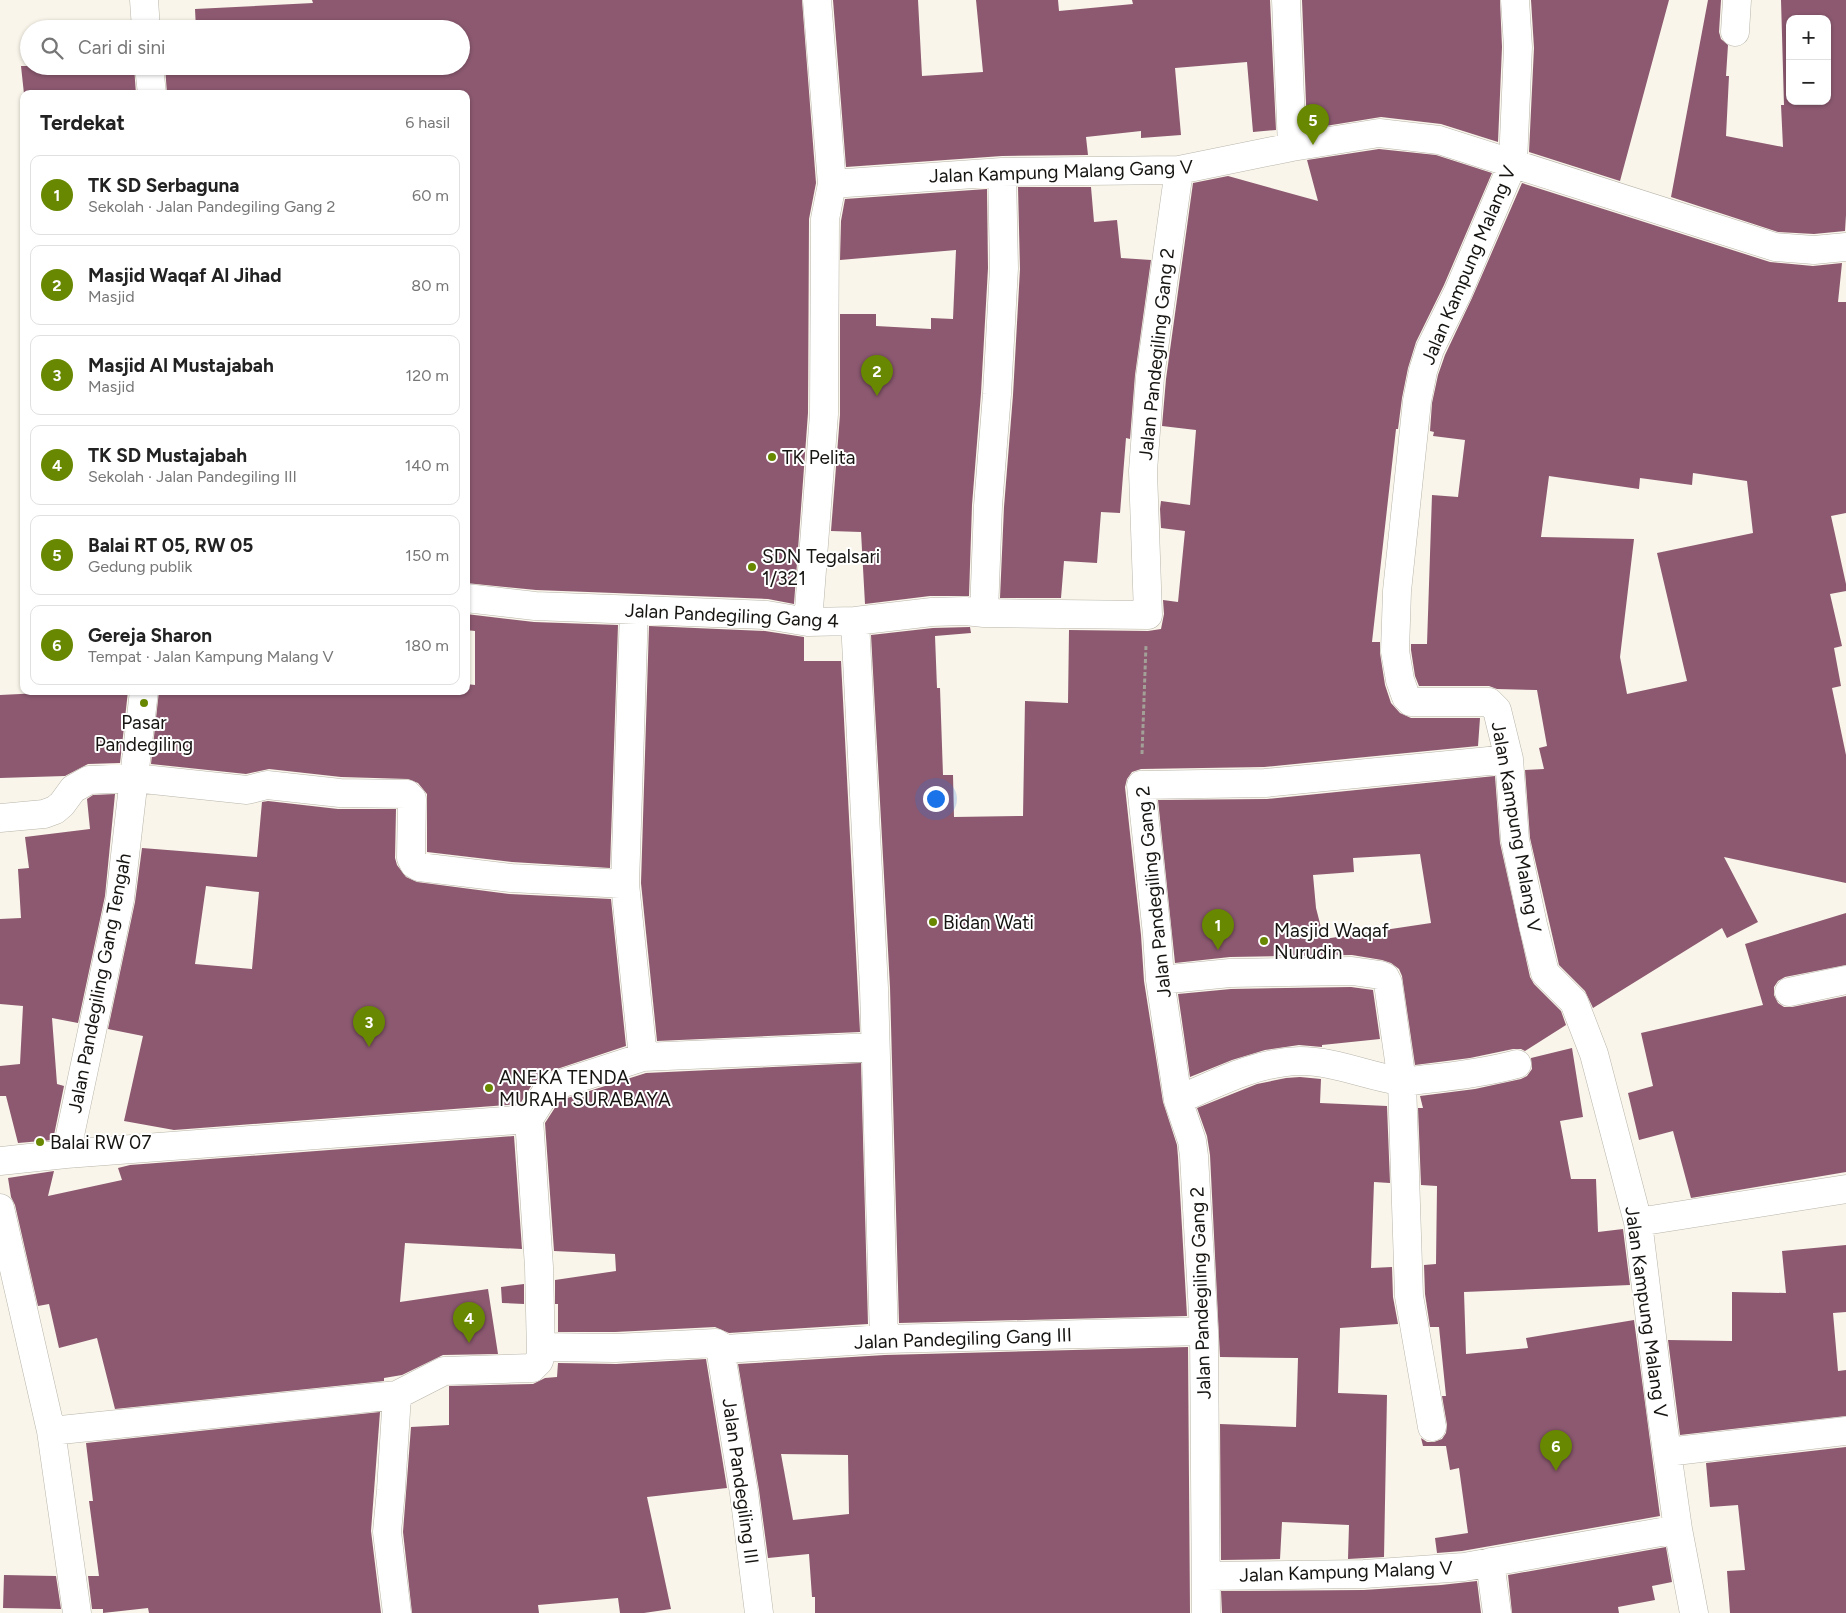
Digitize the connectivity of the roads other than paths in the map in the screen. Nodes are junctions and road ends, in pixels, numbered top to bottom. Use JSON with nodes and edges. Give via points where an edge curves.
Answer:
{"nodes":[{"id":1,"x":144,"y":0,"type":"edge"},
{"id":2,"x":816,"y":0,"type":"edge"},
{"id":3,"x":1286,"y":0,"type":"edge"},
{"id":4,"x":1515,"y":0,"type":"edge"},
{"id":5,"x":1737,"y":0,"type":"edge"},
{"id":6,"x":145,"y":20,"type":"edge"},
{"id":7,"x":1735,"y":32,"type":"dead end"},
{"id":8,"x":150,"y":75,"type":"edge"},
{"id":9,"x":152,"y":90,"type":"edge"},
{"id":10,"x":1292,"y":147,"type":"junction"},
{"id":11,"x":1512,"y":163,"type":"junction"},
{"id":12,"x":1179,"y":170,"type":"junction"},
{"id":13,"x":1002,"y":172,"type":"junction"},
{"id":14,"x":832,"y":184,"type":"junction"},
{"id":15,"x":1846,"y":247,"type":"edge"},
{"id":16,"x":470,"y":598,"type":"edge"},
{"id":17,"x":634,"y":610,"type":"junction"},
{"id":18,"x":984,"y":613,"type":"junction"},
{"id":19,"x":1148,"y":615,"type":"joint"},
{"id":20,"x":855,"y":621,"type":"junction"},
{"id":21,"x":808,"y":622,"type":"junction"},
{"id":22,"x":144,"y":695,"type":"edge"},
{"id":23,"x":1510,"y":759,"type":"junction"},
{"id":24,"x":134,"y":778,"type":"junction"},
{"id":25,"x":0,"y":818,"type":"edge"},
{"id":26,"x":625,"y":884,"type":"junction"},
{"id":27,"x":1160,"y":980,"type":"junction"},
{"id":28,"x":1846,"y":980,"type":"edge"},
{"id":29,"x":1789,"y":992,"type":"dead end"},
{"id":30,"x":875,"y":1047,"type":"junction"},
{"id":31,"x":642,"y":1057,"type":"junction"},
{"id":32,"x":1517,"y":1064,"type":"dead end"},
{"id":33,"x":1402,"y":1082,"type":"junction"},
{"id":34,"x":1178,"y":1100,"type":"junction"},
{"id":35,"x":529,"y":1119,"type":"junction"},
{"id":36,"x":66,"y":1154,"type":"junction"},
{"id":37,"x":0,"y":1161,"type":"edge"},
{"id":38,"x":1846,"y":1189,"type":"edge"},
{"id":39,"x":0,"y":1208,"type":"edge"},
{"id":40,"x":1638,"y":1222,"type":"junction"},
{"id":41,"x":1204,"y":1331,"type":"junction"},
{"id":42,"x":884,"y":1339,"type":"junction"},
{"id":43,"x":541,"y":1347,"type":"junction"},
{"id":44,"x":724,"y":1349,"type":"junction"},
{"id":45,"x":397,"y":1395,"type":"junction"},
{"id":46,"x":1432,"y":1427,"type":"dead end"},
{"id":47,"x":1846,"y":1430,"type":"edge"},
{"id":48,"x":51,"y":1432,"type":"junction"},
{"id":49,"x":1667,"y":1452,"type":"junction"},
{"id":50,"x":1678,"y":1529,"type":"junction"},
{"id":51,"x":1490,"y":1562,"type":"junction"},
{"id":52,"x":1206,"y":1576,"type":"junction"},
{"id":53,"x":77,"y":1613,"type":"edge"},
{"id":54,"x":397,"y":1613,"type":"edge"},
{"id":55,"x":759,"y":1613,"type":"edge"},
{"id":56,"x":1206,"y":1613,"type":"edge"},
{"id":57,"x":1497,"y":1613,"type":"edge"},
{"id":58,"x":1694,"y":1613,"type":"edge"}],
"edges":[{"from":1,"to":6,"type":"street"},
{"from":2,"to":14,"type":"street"},
{"from":3,"to":10,"type":"street"},
{"from":4,"to":11,"type":"street","name":"Jalan Kampung Malang V","via":[[1518,47]]},
{"from":5,"to":7,"type":"street"},
{"from":8,"to":9,"type":"street"},
{"from":10,"to":11,"type":"street","name":"Jalan Kampung Malang Gang V","via":[[1379,133],[1439,140]]},
{"from":10,"to":12,"type":"street","name":"Jalan Kampung Malang Gang V"},
{"from":11,"to":15,"type":"street","name":"Jalan Kampung Malang Gang V","via":[[1775,247],[1814,250]]},
{"from":11,"to":23,"type":"street","name":"Jalan Kampung Malang V","via":[[1480,243],[1430,349],[1423,372],[1411,446],[1396,591],[1396,651],[1406,697],[1411,702],[1489,702],[1497,710]]},
{"from":12,"to":13,"type":"street","name":"Jalan Kampung Malang Gang V"},
{"from":12,"to":19,"type":"street","name":"Jalan Pandegiling Gang 2","via":[[1150,377],[1144,462]]},
{"from":13,"to":14,"type":"street","name":"Jalan Kampung Malang Gang V"},
{"from":13,"to":18,"type":"street","via":[[1004,268]]},
{"from":14,"to":21,"type":"street","via":[[825,219],[824,414]]},
{"from":16,"to":17,"type":"street","name":"Jalan Pandegiling Gang 4","via":[[535,606]]},
{"from":17,"to":21,"type":"street","name":"Jalan Pandegiling Gang 4","via":[[767,616]]},
{"from":17,"to":26,"type":"street"},
{"from":18,"to":19,"type":"street","name":"Jalan Pandegiling Gang 4"},
{"from":18,"to":20,"type":"street","name":"Jalan Pandegiling Gang 4","via":[[965,610],[932,612]]},
{"from":20,"to":21,"type":"street","name":"Jalan Pandegiling Gang 4"},
{"from":20,"to":30,"type":"street"},
{"from":22,"to":24,"type":"street","name":"Jalan Pandegiling Gang Tengah"},
{"from":23,"to":27,"type":"street","name":"Jalan Pandegiling Gang 2","via":[[1265,783],[1141,785]]},
{"from":23,"to":40,"type":"street","name":"Jalan Kampung Malang V","via":[[1516,840],[1545,972],[1574,1002],[1594,1054]]},
{"from":24,"to":25,"type":"street","via":[[89,780],[73,789],[55,810]]},
{"from":24,"to":26,"type":"street","via":[[247,790],[267,785],[340,794],[407,794],[412,799],[411,858],[419,868],[512,878]]},
{"from":24,"to":36,"type":"street","name":"Jalan Pandegiling Gang Tengah","via":[[120,899]]},
{"from":26,"to":31,"type":"street"},
{"from":27,"to":33,"type":"street","via":[[1230,973],[1352,972],[1380,975],[1388,983]]},
{"from":27,"to":34,"type":"street","name":"Jalan Pandegiling Gang 2"},
{"from":28,"to":29,"type":"street"},
{"from":30,"to":31,"type":"street"},
{"from":30,"to":42,"type":"street"},
{"from":31,"to":35,"type":"street","via":[[554,1086],[546,1092]]},
{"from":32,"to":33,"type":"street","via":[[1496,1070]]},
{"from":33,"to":34,"type":"street","via":[[1328,1063],[1292,1062],[1260,1066]]},
{"from":33,"to":46,"type":"street","via":[[1409,1296]]},
{"from":34,"to":41,"type":"street","name":"Jalan Pandegiling Gang 2","via":[[1194,1156]]},
{"from":35,"to":36,"type":"street"},
{"from":35,"to":43,"type":"street"},
{"from":36,"to":37,"type":"street"},
{"from":38,"to":40,"type":"street"},
{"from":39,"to":48,"type":"street"},
{"from":40,"to":49,"type":"street","name":"Jalan Kampung Malang V"},
{"from":41,"to":42,"type":"street","name":"Jalan Pandegiling Gang III"},
{"from":41,"to":52,"type":"street","name":"Jalan Pandegiling Gang 2"},
{"from":42,"to":44,"type":"street","name":"Jalan Pandegiling Gang III"},
{"from":43,"to":44,"type":"street","name":"Jalan Pandegiling Gang III","via":[[615,1348],[716,1343]]},
{"from":43,"to":45,"type":"street","via":[[539,1361],[532,1368],[444,1371]]},
{"from":44,"to":55,"type":"street","name":"Jalan Pandegiling III","via":[[722,1354]]},
{"from":45,"to":48,"type":"street"},
{"from":45,"to":54,"type":"street","via":[[387,1532]]},
{"from":47,"to":49,"type":"street"},
{"from":48,"to":53,"type":"street"},
{"from":49,"to":50,"type":"street","name":"Jalan Kampung Malang V"},
{"from":50,"to":51,"type":"street","name":"Jalan Kampung Malang V"},
{"from":50,"to":58,"type":"street"},
{"from":51,"to":52,"type":"street","name":"Jalan Kampung Malang V","via":[[1464,1567],[1364,1574]]},
{"from":51,"to":57,"type":"street"},
{"from":52,"to":56,"type":"street","name":"Jalan Pandegiling Gang 2"}]}
